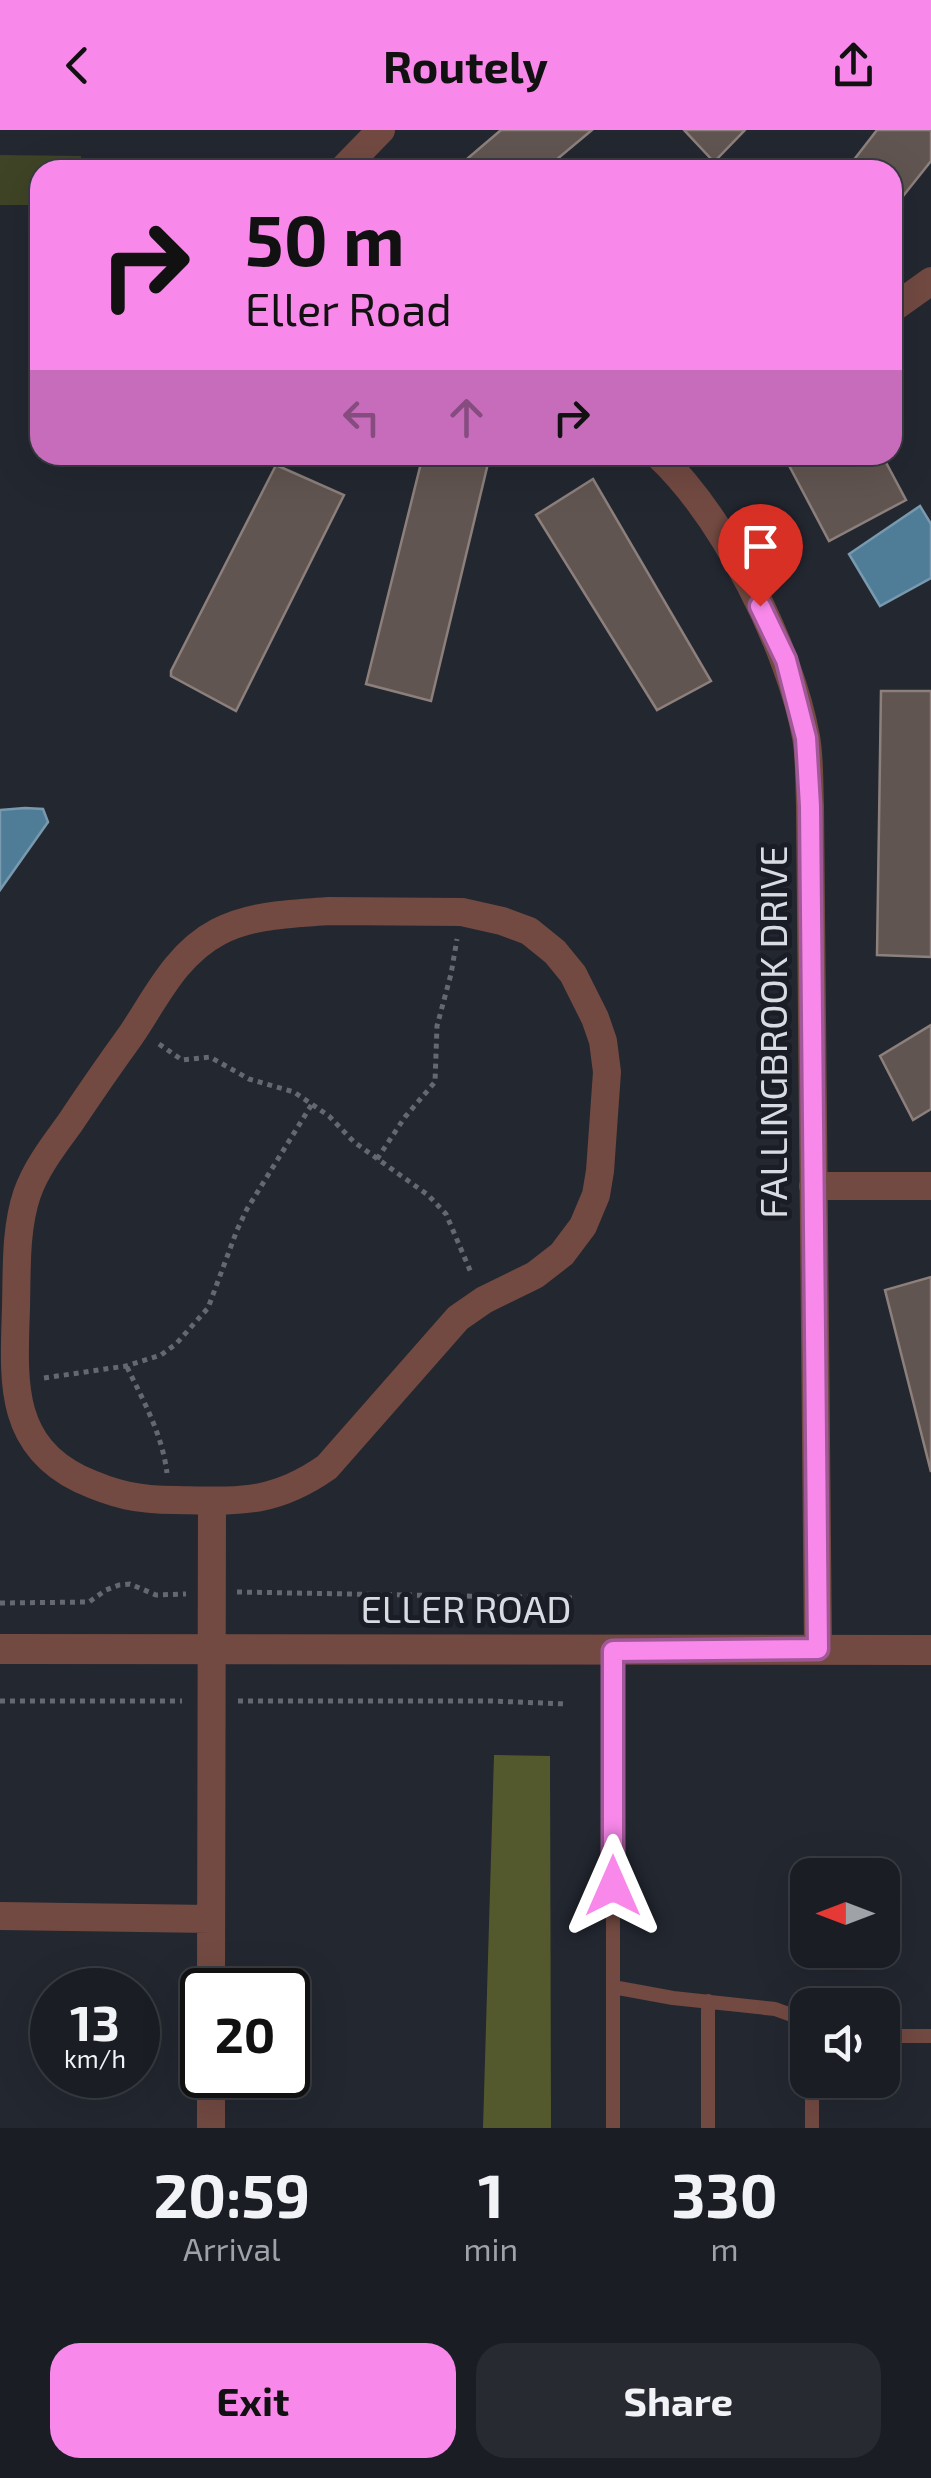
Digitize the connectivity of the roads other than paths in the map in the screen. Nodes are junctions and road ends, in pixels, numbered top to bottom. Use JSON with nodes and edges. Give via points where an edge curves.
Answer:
{"nodes":[{"id":1,"x":381,"y":130,"type":"edge"},
{"id":2,"x":352,"y":160,"type":"edge"},
{"id":3,"x":931,"y":281,"type":"edge"},
{"id":4,"x":902,"y":301,"type":"edge"},
{"id":5,"x":671,"y":465,"type":"edge"},
{"id":6,"x":813,"y":1186,"type":"junction"},
{"id":7,"x":931,"y":1186,"type":"edge"},
{"id":8,"x":212,"y":1501,"type":"junction"},
{"id":9,"x":213,"y":1648,"type":"junction"},
{"id":10,"x":0,"y":1649,"type":"edge"},
{"id":11,"x":818,"y":1649,"type":"junction"},
{"id":12,"x":931,"y":1650,"type":"edge"},
{"id":13,"x":613,"y":1651,"type":"junction"},
{"id":14,"x":0,"y":1916,"type":"edge"},
{"id":15,"x":211,"y":1919,"type":"junction"},
{"id":16,"x":211,"y":1968,"type":"edge"},
{"id":17,"x":613,"y":1987,"type":"junction"},
{"id":18,"x":708,"y":2001,"type":"junction"},
{"id":19,"x":790,"y":2014,"type":"edge"},
{"id":20,"x":900,"y":2036,"type":"edge"},
{"id":21,"x":931,"y":2036,"type":"edge"},
{"id":22,"x":211,"y":2098,"type":"edge"},
{"id":23,"x":812,"y":2098,"type":"edge"},
{"id":24,"x":211,"y":2128,"type":"edge"},
{"id":25,"x":613,"y":2128,"type":"edge"},
{"id":26,"x":708,"y":2128,"type":"edge"},
{"id":27,"x":812,"y":2128,"type":"edge"}],
"edges":[{"from":1,"to":2,"type":"street"},
{"from":3,"to":4,"type":"street"},
{"from":5,"to":6,"type":"street","name":"FALLINGBROOK DRIVE","via":[[747,580],[786,660],[806,738]]},
{"from":6,"to":7,"type":"street"},
{"from":6,"to":11,"type":"street","name":"FALLINGBROOK DRIVE"},
{"from":8,"to":8,"type":"street","via":[[254,1499],[306,1482],[458,1318],[535,1276],[583,1226],[600,1171],[608,1072],[603,1041],[574,974],[529,931],[469,913],[329,911],[259,917],[218,932],[173,969],[41,1164],[19,1226],[14,1351],[27,1429],[60,1468],[112,1493]]},
{"from":8,"to":9,"type":"street"},
{"from":9,"to":10,"type":"street","name":"ELLER ROAD"},
{"from":9,"to":13,"type":"street","name":"ELLER ROAD"},
{"from":9,"to":15,"type":"street"},
{"from":11,"to":12,"type":"street","name":"ELLER ROAD"},
{"from":11,"to":13,"type":"street","name":"ELLER ROAD"},
{"from":13,"to":17,"type":"lane"},
{"from":14,"to":15,"type":"street"},
{"from":15,"to":16,"type":"street"},
{"from":17,"to":18,"type":"lane"},
{"from":17,"to":25,"type":"lane"},
{"from":18,"to":19,"type":"lane"},
{"from":18,"to":26,"type":"lane"},
{"from":20,"to":21,"type":"lane"},
{"from":22,"to":24,"type":"street"},
{"from":23,"to":27,"type":"lane"}]}
